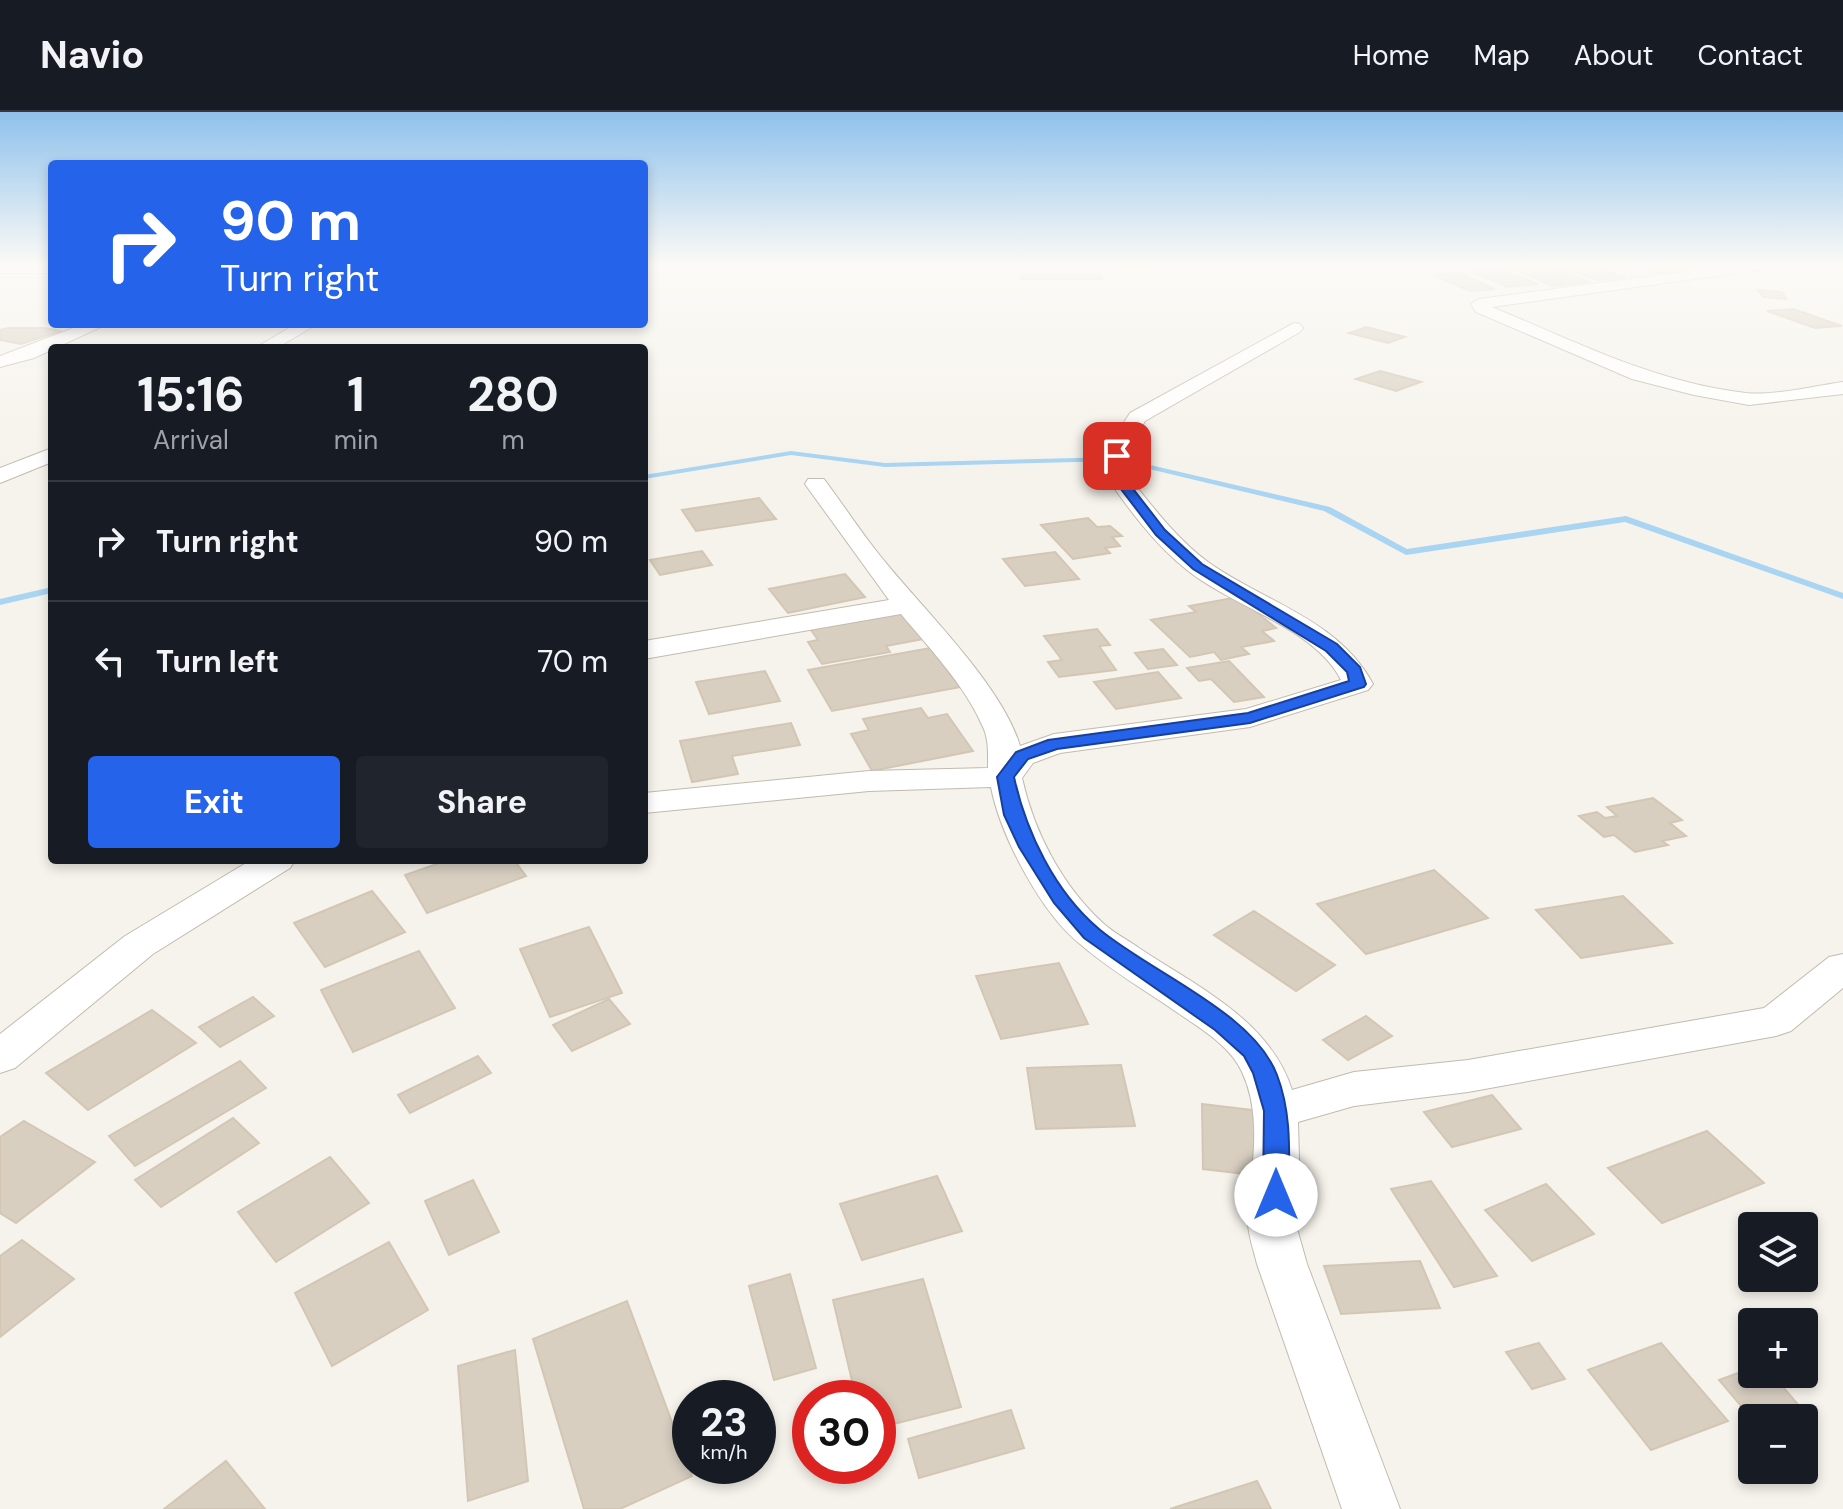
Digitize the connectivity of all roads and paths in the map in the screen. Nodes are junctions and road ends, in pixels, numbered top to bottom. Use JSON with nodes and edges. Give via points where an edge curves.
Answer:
{"nodes":[{"id":1,"x":89,"y":328,"type":"edge"},
{"id":2,"x":301,"y":328,"type":"edge"},
{"id":3,"x":1294,"y":328,"type":"dead end"},
{"id":4,"x":1528,"y":328,"type":"edge"},
{"id":5,"x":52,"y":344,"type":"edge"},
{"id":6,"x":272,"y":344,"type":"edge"},
{"id":7,"x":48,"y":346,"type":"edge"},
{"id":8,"x":0,"y":362,"type":"edge"},
{"id":9,"x":1843,"y":388,"type":"edge"},
{"id":10,"x":48,"y":456,"type":"edge"},
{"id":11,"x":0,"y":476,"type":"edge"},
{"id":12,"x":816,"y":484,"type":"dead end"},
{"id":13,"x":908,"y":605,"type":"junction"},
{"id":14,"x":648,"y":649,"type":"edge"},
{"id":15,"x":1005,"y":777,"type":"junction"},
{"id":16,"x":648,"y":803,"type":"edge"},
{"id":17,"x":271,"y":864,"type":"edge"},
{"id":18,"x":1843,"y":967,"type":"edge"},
{"id":19,"x":0,"y":1057,"type":"edge"},
{"id":20,"x":1276,"y":1111,"type":"junction"},
{"id":21,"x":1371,"y":1509,"type":"edge"}],
"edges":[{"from":1,"to":5,"type":"street"},
{"from":2,"to":6,"type":"street"},
{"from":3,"to":15,"type":"street","via":[[1137,417],[1114,472],[1161,533],[1197,567],[1331,647],[1354,670],[1358,684],[1250,718],[1054,744],[1022,756]]},
{"from":4,"to":9,"type":"street","via":[[1639,375],[1694,389],[1749,399]]},
{"from":7,"to":8,"type":"street"},
{"from":10,"to":11,"type":"street"},
{"from":12,"to":13,"type":"street"},
{"from":13,"to":14,"type":"street"},
{"from":13,"to":15,"type":"street","via":[[998,725]]},
{"from":15,"to":16,"type":"street","via":[[869,781]]},
{"from":15,"to":20,"type":"street","via":[[1013,815],[1061,899],[1091,934],[1223,1024],[1252,1051]]},
{"from":17,"to":19,"type":"street","via":[[139,945]]},
{"from":18,"to":20,"type":"street","via":[[1776,1021],[1468,1076],[1354,1089]]},
{"from":20,"to":21,"type":"street","via":[[1272,1225]]}]}
